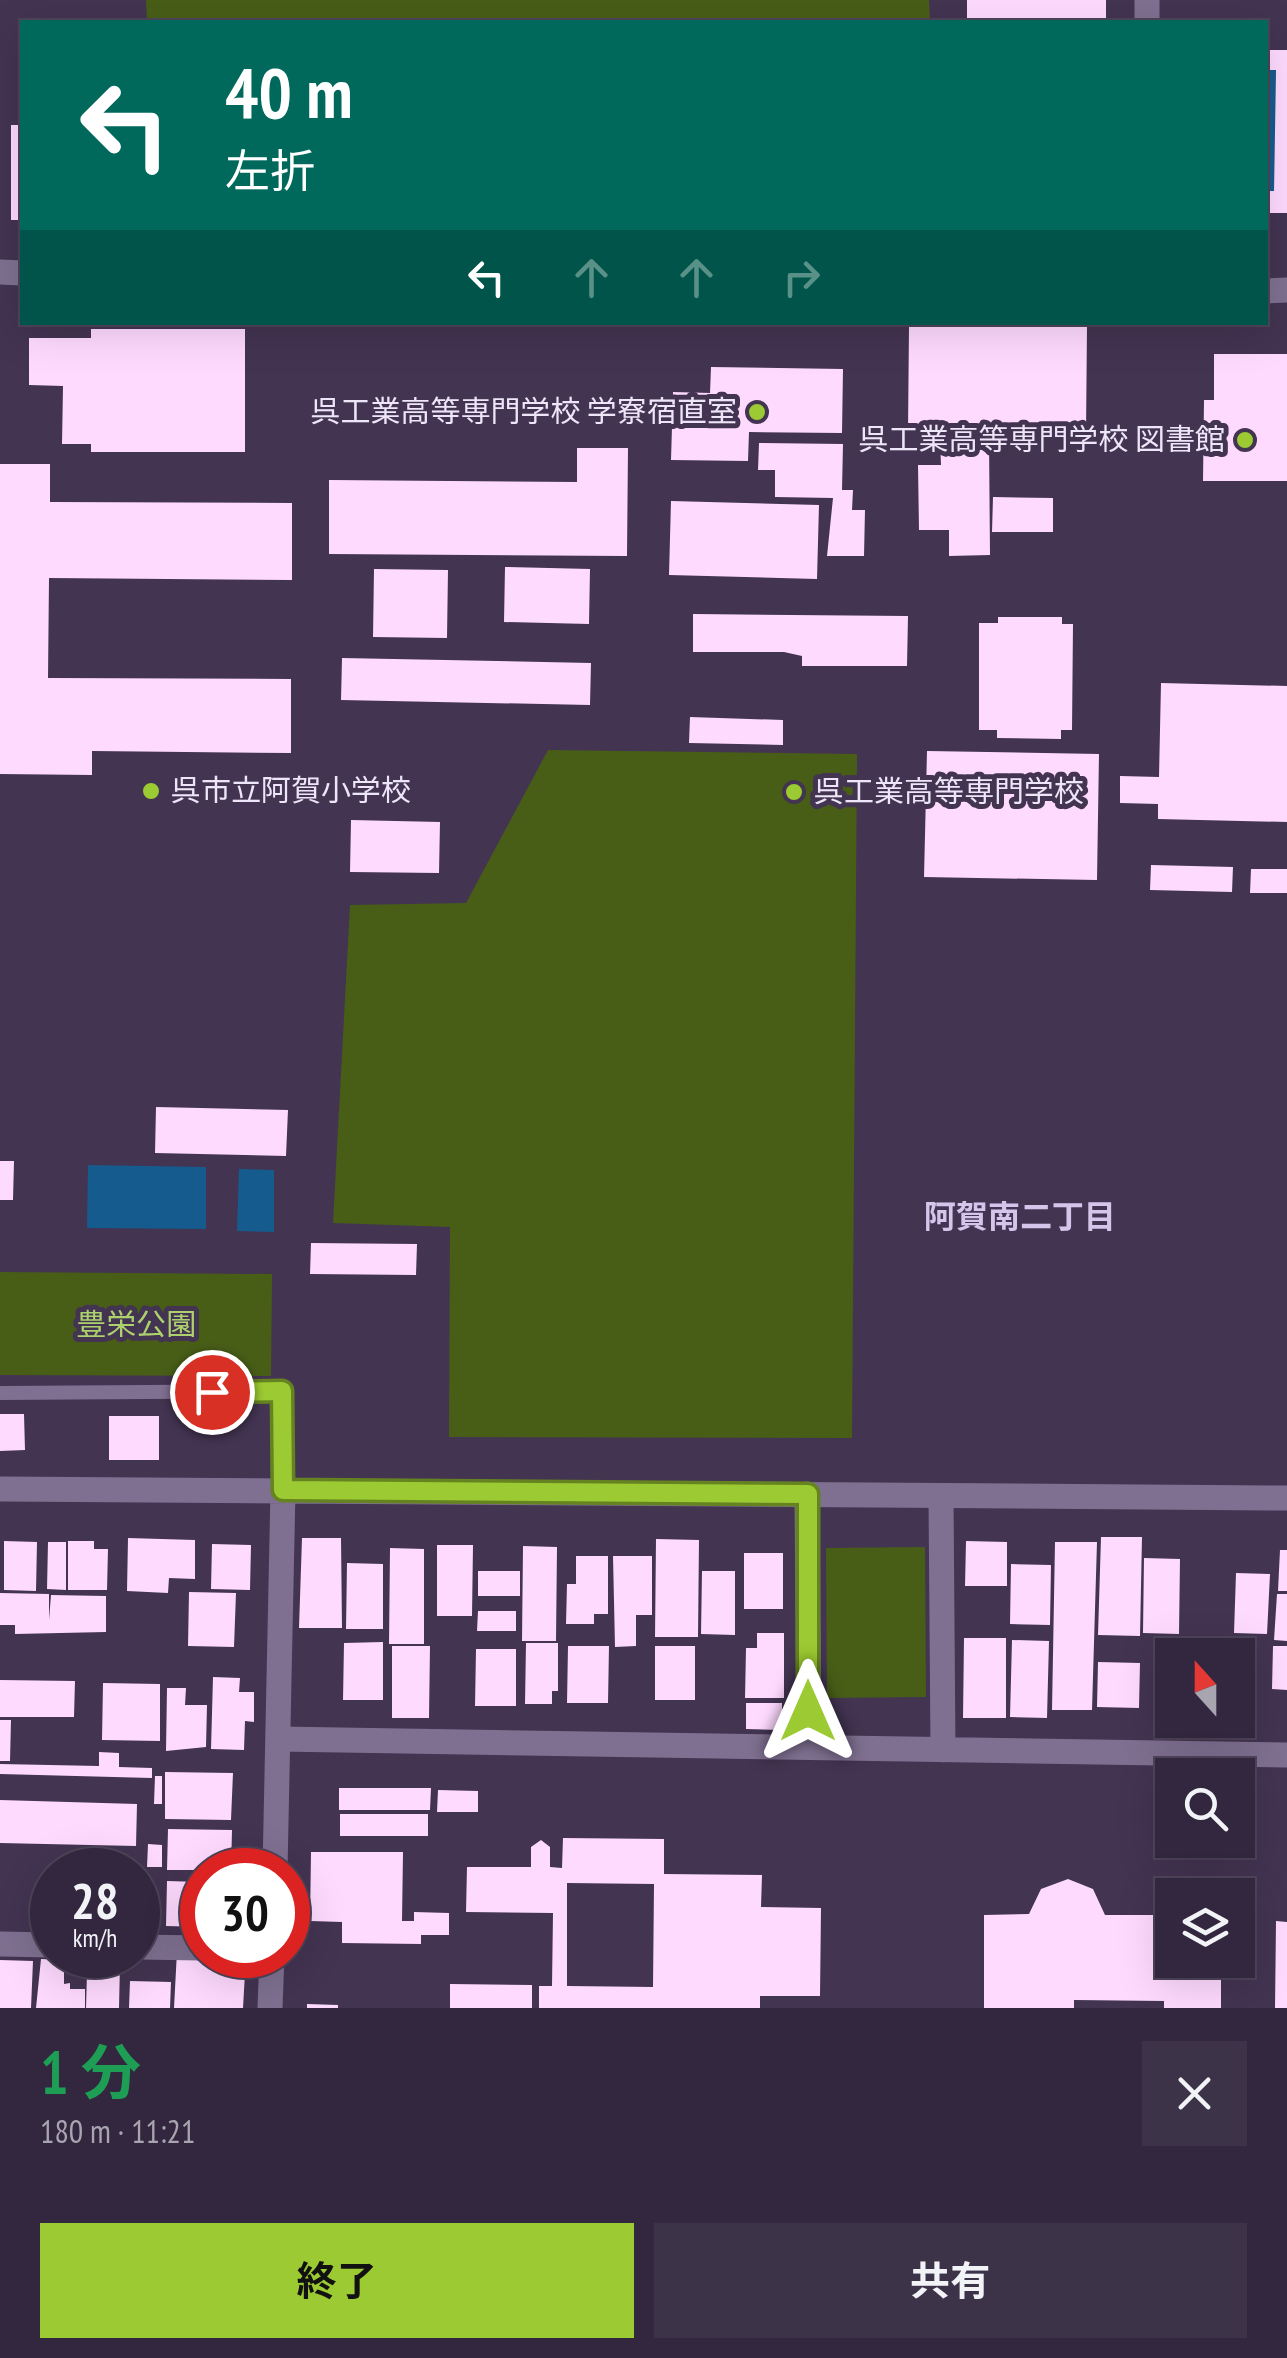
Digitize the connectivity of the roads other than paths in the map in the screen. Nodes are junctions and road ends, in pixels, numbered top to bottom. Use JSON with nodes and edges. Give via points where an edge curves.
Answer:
{"nodes":[{"id":1,"x":0,"y":1393,"type":"edge"},
{"id":2,"x":0,"y":1489,"type":"edge"},
{"id":3,"x":283,"y":1490,"type":"junction"},
{"id":4,"x":808,"y":1494,"type":"junction"},
{"id":5,"x":941,"y":1496,"type":"junction"},
{"id":6,"x":1287,"y":1498,"type":"edge"},
{"id":7,"x":278,"y":1739,"type":"junction"},
{"id":8,"x":809,"y":1748,"type":"junction"},
{"id":9,"x":943,"y":1750,"type":"junction"},
{"id":10,"x":1287,"y":1754,"type":"edge"},
{"id":11,"x":275,"y":1848,"type":"edge"},
{"id":12,"x":0,"y":1944,"type":"edge"},
{"id":13,"x":30,"y":1945,"type":"edge"},
{"id":14,"x":271,"y":1978,"type":"edge"},
{"id":15,"x":270,"y":2008,"type":"edge"}],
"edges":[{"from":1,"to":3,"type":"lane","via":[[282,1391]]},
{"from":2,"to":3,"type":"street"},
{"from":3,"to":4,"type":"street"},
{"from":3,"to":7,"type":"street"},
{"from":4,"to":5,"type":"street"},
{"from":4,"to":8,"type":"street"},
{"from":5,"to":6,"type":"street"},
{"from":5,"to":9,"type":"street"},
{"from":7,"to":8,"type":"street"},
{"from":7,"to":11,"type":"street"},
{"from":8,"to":9,"type":"street"},
{"from":9,"to":10,"type":"street"},
{"from":12,"to":13,"type":"street"},
{"from":14,"to":15,"type":"street"}]}
